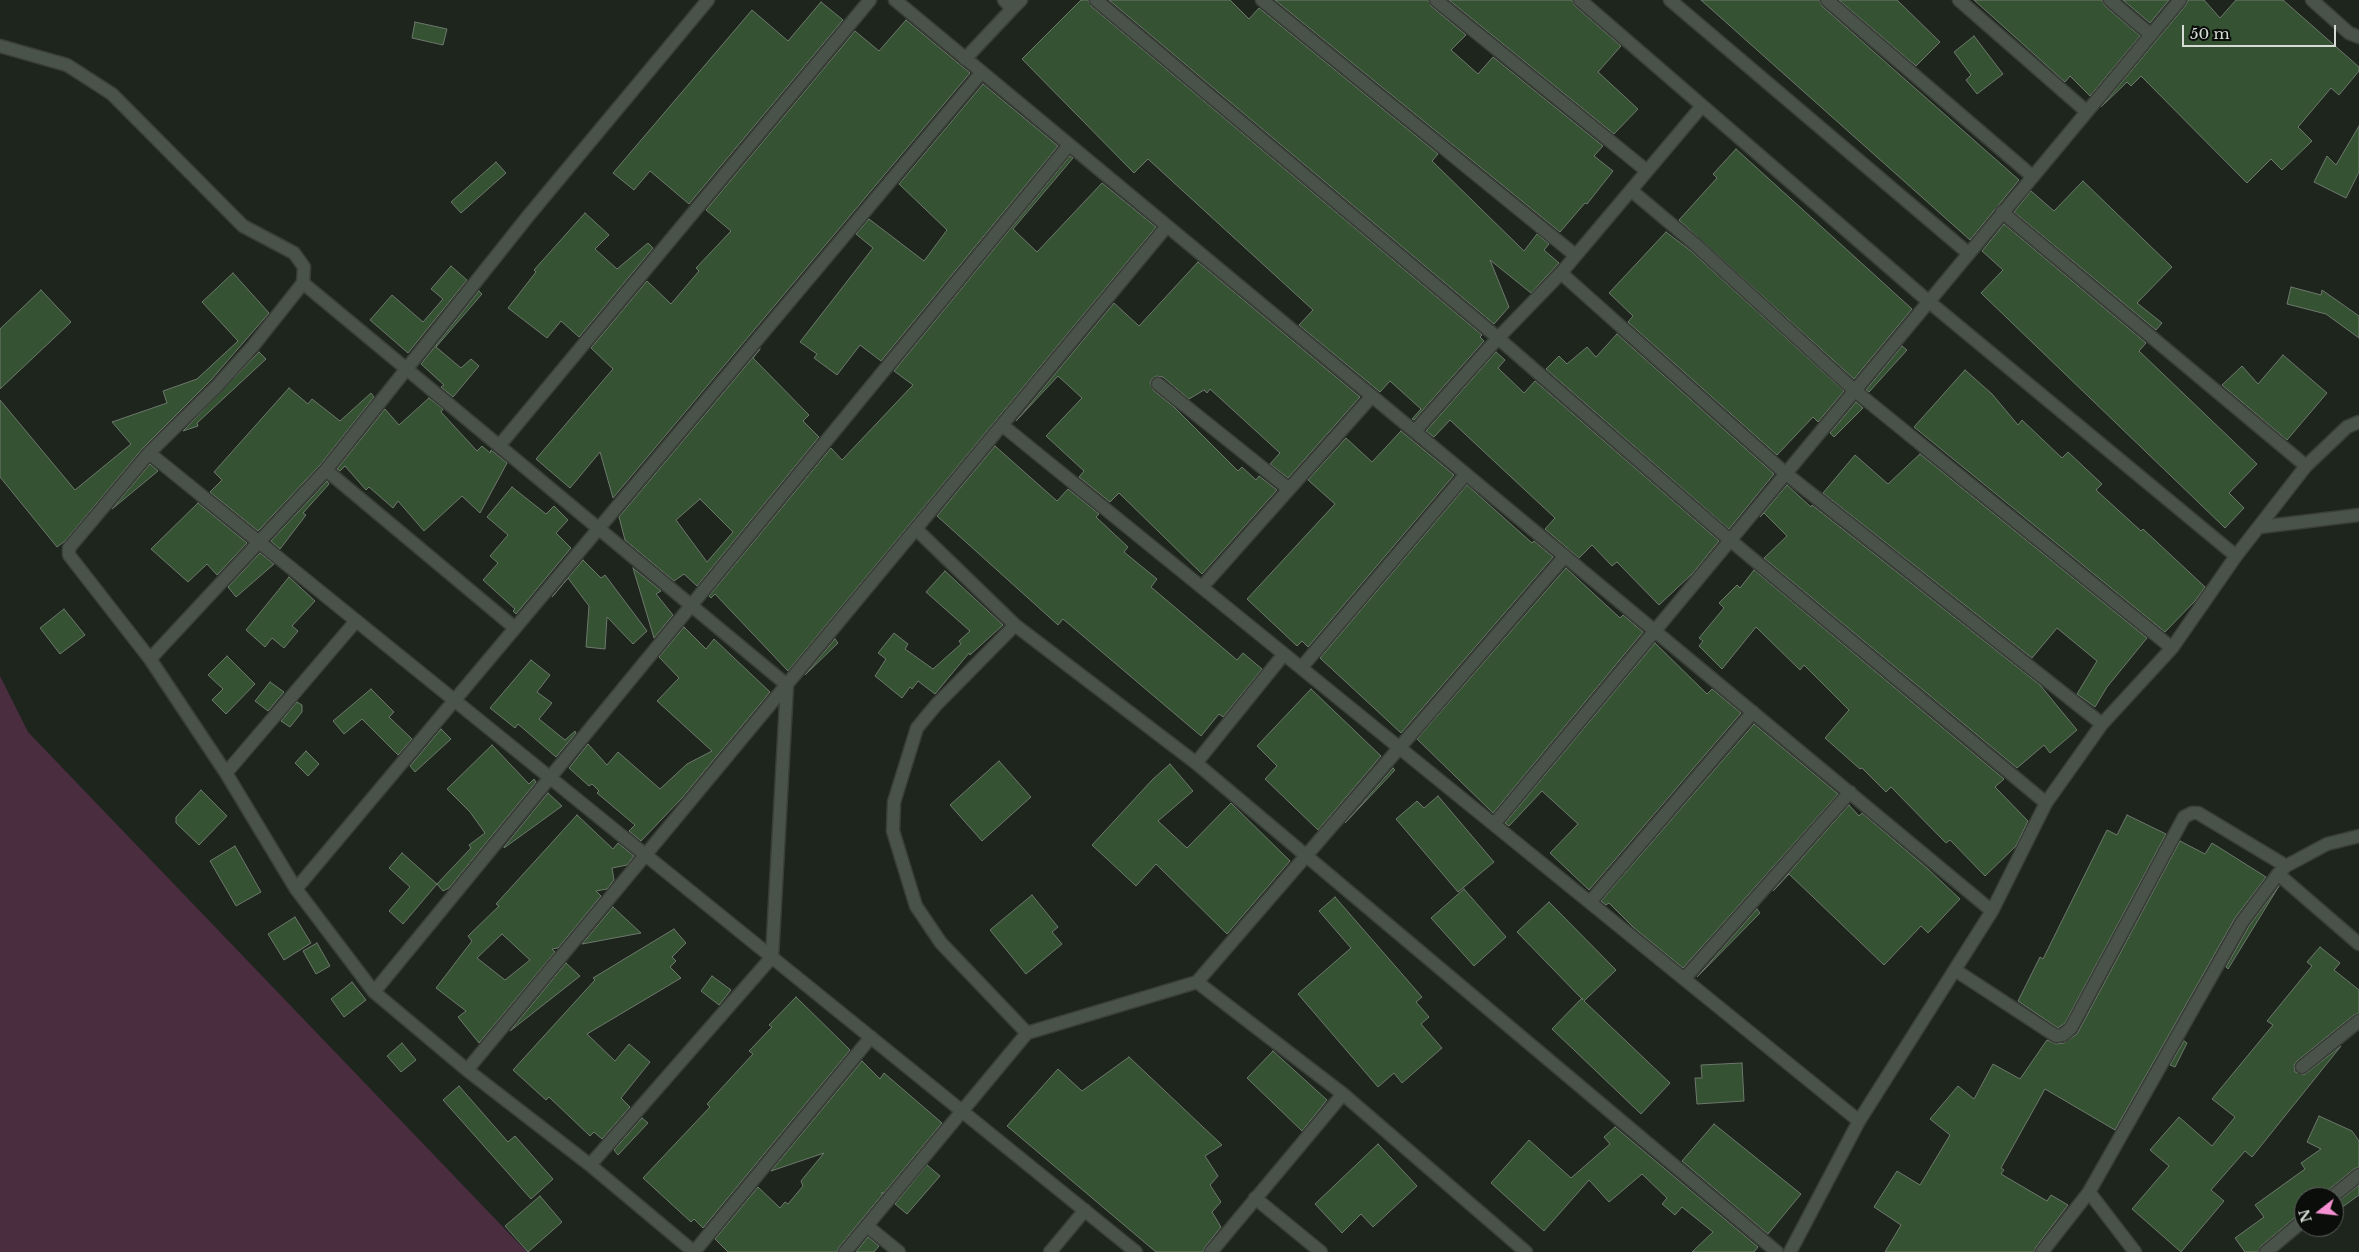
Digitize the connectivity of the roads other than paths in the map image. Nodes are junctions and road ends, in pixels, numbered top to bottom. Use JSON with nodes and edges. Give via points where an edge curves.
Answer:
{"nodes":[{"id":1,"x":708,"y":0,"type":"edge"},
{"id":2,"x":870,"y":0,"type":"edge"},
{"id":3,"x":895,"y":0,"type":"edge"},
{"id":4,"x":1096,"y":0,"type":"edge"},
{"id":5,"x":1262,"y":0,"type":"edge"},
{"id":6,"x":1436,"y":0,"type":"edge"},
{"id":7,"x":1580,"y":0,"type":"edge"},
{"id":8,"x":1670,"y":0,"type":"edge"},
{"id":9,"x":1827,"y":0,"type":"edge"},
{"id":10,"x":1960,"y":0,"type":"edge"},
{"id":11,"x":2110,"y":0,"type":"edge"},
{"id":12,"x":2180,"y":0,"type":"edge"},
{"id":13,"x":2312,"y":0,"type":"edge"},
{"id":14,"x":1013,"y":3,"type":"edge"},
{"id":15,"x":2151,"y":34,"type":"junction"},
{"id":16,"x":2359,"y":37,"type":"edge"},
{"id":17,"x":0,"y":46,"type":"edge"},
{"id":18,"x":965,"y":58,"type":"junction"},
{"id":19,"x":982,"y":72,"type":"junction"},
{"id":20,"x":1702,"y":106,"type":"junction"},
{"id":21,"x":2086,"y":111,"type":"junction"},
{"id":22,"x":1069,"y":145,"type":"junction"},
{"id":23,"x":1647,"y":171,"type":"junction"},
{"id":24,"x":2032,"y":176,"type":"junction"},
{"id":25,"x":1632,"y":191,"type":"junction"},
{"id":26,"x":2002,"y":212,"type":"junction"},
{"id":27,"x":1167,"y":226,"type":"junction"},
{"id":28,"x":1968,"y":253,"type":"junction"},
{"id":29,"x":1575,"y":255,"type":"junction"},
{"id":30,"x":1560,"y":273,"type":"junction"},
{"id":31,"x":303,"y":284,"type":"junction"},
{"id":32,"x":1928,"y":301,"type":"junction"},
{"id":33,"x":1498,"y":338,"type":"junction"},
{"id":34,"x":405,"y":368,"type":"junction"},
{"id":35,"x":1158,"y":384,"type":"dead end"},
{"id":36,"x":1854,"y":390,"type":"junction"},
{"id":37,"x":1372,"y":396,"type":"junction"},
{"id":38,"x":2359,"y":422,"type":"edge"},
{"id":39,"x":1002,"y":425,"type":"junction"},
{"id":40,"x":1415,"y":431,"type":"junction"},
{"id":41,"x":499,"y":446,"type":"junction"},
{"id":42,"x":150,"y":453,"type":"junction"},
{"id":43,"x":2306,"y":466,"type":"junction"},
{"id":44,"x":326,"y":470,"type":"junction"},
{"id":45,"x":1785,"y":472,"type":"junction"},
{"id":46,"x":1466,"y":474,"type":"junction"},
{"id":47,"x":1289,"y":489,"type":"junction"},
{"id":48,"x":2359,"y":514,"type":"edge"},
{"id":49,"x":2260,"y":527,"type":"junction"},
{"id":50,"x":598,"y":528,"type":"junction"},
{"id":51,"x":916,"y":529,"type":"junction"},
{"id":52,"x":1730,"y":540,"type":"junction"},
{"id":53,"x":259,"y":542,"type":"junction"},
{"id":54,"x":1565,"y":556,"type":"junction"},
{"id":55,"x":2236,"y":556,"type":"junction"},
{"id":56,"x":1202,"y":588,"type":"junction"},
{"id":57,"x":691,"y":606,"type":"junction"},
{"id":58,"x":356,"y":620,"type":"junction"},
{"id":59,"x":1015,"y":625,"type":"junction"},
{"id":60,"x":515,"y":628,"type":"junction"},
{"id":61,"x":1654,"y":630,"type":"junction"},
{"id":62,"x":2172,"y":648,"type":"junction"},
{"id":63,"x":1284,"y":654,"type":"junction"},
{"id":64,"x":150,"y":659,"type":"junction"},
{"id":65,"x":1301,"y":668,"type":"junction"},
{"id":66,"x":787,"y":685,"type":"junction"},
{"id":67,"x":454,"y":700,"type":"junction"},
{"id":68,"x":1753,"y":712,"type":"junction"},
{"id":69,"x":2102,"y":724,"type":"junction"},
{"id":70,"x":1398,"y":747,"type":"junction"},
{"id":71,"x":1196,"y":763,"type":"junction"},
{"id":72,"x":226,"y":773,"type":"junction"},
{"id":73,"x":550,"y":778,"type":"junction"},
{"id":74,"x":1850,"y":792,"type":"junction"},
{"id":75,"x":2046,"y":803,"type":"junction"},
{"id":76,"x":1494,"y":824,"type":"junction"},
{"id":77,"x":2359,"y":836,"type":"edge"},
{"id":78,"x":646,"y":855,"type":"junction"},
{"id":79,"x":1305,"y":856,"type":"junction"},
{"id":80,"x":2282,"y":870,"type":"junction"},
{"id":81,"x":296,"y":889,"type":"junction"},
{"id":82,"x":1590,"y":902,"type":"junction"},
{"id":83,"x":1992,"y":911,"type":"junction"},
{"id":84,"x":2359,"y":944,"type":"edge"},
{"id":85,"x":772,"y":957,"type":"junction"},
{"id":86,"x":1955,"y":970,"type":"junction"},
{"id":87,"x":1684,"y":979,"type":"junction"},
{"id":88,"x":1197,"y":982,"type":"junction"},
{"id":89,"x":374,"y":992,"type":"junction"},
{"id":90,"x":2359,"y":1021,"type":"edge"},
{"id":91,"x":1027,"y":1033,"type":"junction"},
{"id":92,"x":871,"y":1037,"type":"junction"},
{"id":93,"x":2302,"y":1067,"type":"dead end"},
{"id":94,"x":467,"y":1070,"type":"junction"},
{"id":95,"x":1342,"y":1094,"type":"junction"},
{"id":96,"x":962,"y":1111,"type":"junction"},
{"id":97,"x":1860,"y":1121,"type":"junction"},
{"id":98,"x":590,"y":1165,"type":"junction"},
{"id":99,"x":2359,"y":1175,"type":"edge"},
{"id":100,"x":2344,"y":1187,"type":"edge"},
{"id":101,"x":2090,"y":1192,"type":"junction"},
{"id":102,"x":1255,"y":1198,"type":"junction"},
{"id":103,"x":1085,"y":1210,"type":"junction"},
{"id":104,"x":867,"y":1226,"type":"junction"},
{"id":105,"x":2294,"y":1228,"type":"edge"},
{"id":106,"x":694,"y":1252,"type":"edge"},
{"id":107,"x":845,"y":1252,"type":"edge"},
{"id":108,"x":899,"y":1252,"type":"edge"},
{"id":109,"x":1050,"y":1252,"type":"edge"},
{"id":110,"x":1136,"y":1252,"type":"edge"},
{"id":111,"x":1211,"y":1252,"type":"edge"},
{"id":112,"x":1322,"y":1252,"type":"edge"},
{"id":113,"x":1526,"y":1252,"type":"edge"},
{"id":114,"x":1777,"y":1252,"type":"edge"},
{"id":115,"x":1790,"y":1252,"type":"edge"},
{"id":116,"x":2042,"y":1252,"type":"edge"},
{"id":117,"x":2135,"y":1252,"type":"edge"},
{"id":118,"x":2266,"y":1252,"type":"edge"}],
"edges":[{"from":1,"to":34,"type":"street"},
{"from":2,"to":41,"type":"street"},
{"from":3,"to":18,"type":"street"},
{"from":4,"to":33,"type":"street"},
{"from":5,"to":29,"type":"street"},
{"from":6,"to":23,"type":"street"},
{"from":7,"to":20,"type":"street"},
{"from":8,"to":28,"type":"street"},
{"from":9,"to":24,"type":"street"},
{"from":10,"to":21,"type":"street"},
{"from":11,"to":15,"type":"street"},
{"from":12,"to":15,"type":"street"},
{"from":13,"to":16,"type":"street"},
{"from":14,"to":18,"type":"street"},
{"from":15,"to":21,"type":"street"},
{"from":17,"to":31,"type":"street","via":[[67,65],[112,94],[243,226],[294,253],[304,266]]},
{"from":18,"to":19,"type":"street"},
{"from":19,"to":22,"type":"street"},
{"from":19,"to":50,"type":"street"},
{"from":20,"to":23,"type":"street"},
{"from":20,"to":32,"type":"street"},
{"from":21,"to":24,"type":"street"},
{"from":22,"to":27,"type":"street"},
{"from":22,"to":57,"type":"street"},
{"from":23,"to":25,"type":"street"},
{"from":24,"to":26,"type":"street"},
{"from":25,"to":29,"type":"street"},
{"from":25,"to":36,"type":"street","via":[[1696,245]]},
{"from":26,"to":28,"type":"street"},
{"from":26,"to":43,"type":"street"},
{"from":27,"to":37,"type":"street"},
{"from":27,"to":39,"type":"street"},
{"from":28,"to":32,"type":"street"},
{"from":29,"to":30,"type":"street"},
{"from":30,"to":33,"type":"street"},
{"from":30,"to":45,"type":"street"},
{"from":31,"to":34,"type":"street"},
{"from":31,"to":42,"type":"street","via":[[235,366]]},
{"from":32,"to":36,"type":"street"},
{"from":32,"to":55,"type":"street"},
{"from":33,"to":40,"type":"street"},
{"from":33,"to":52,"type":"street"},
{"from":34,"to":41,"type":"street"},
{"from":34,"to":44,"type":"street"},
{"from":35,"to":47,"type":"street"},
{"from":36,"to":45,"type":"street"},
{"from":36,"to":62,"type":"street"},
{"from":37,"to":40,"type":"street"},
{"from":37,"to":47,"type":"street"},
{"from":38,"to":43,"type":"street","via":[[2347,428]]},
{"from":39,"to":51,"type":"street"},
{"from":39,"to":56,"type":"street"},
{"from":40,"to":46,"type":"street"},
{"from":41,"to":50,"type":"street"},
{"from":42,"to":53,"type":"street"},
{"from":42,"to":64,"type":"street","via":[[68,551]]},
{"from":43,"to":49,"type":"street"},
{"from":44,"to":53,"type":"street"},
{"from":44,"to":60,"type":"street"},
{"from":45,"to":52,"type":"street"},
{"from":45,"to":69,"type":"street"},
{"from":46,"to":54,"type":"street"},
{"from":46,"to":65,"type":"street"},
{"from":47,"to":56,"type":"street"},
{"from":48,"to":49,"type":"street"},
{"from":49,"to":55,"type":"street"},
{"from":50,"to":57,"type":"street"},
{"from":50,"to":60,"type":"street"},
{"from":51,"to":59,"type":"street"},
{"from":51,"to":66,"type":"street"},
{"from":52,"to":61,"type":"street"},
{"from":52,"to":75,"type":"street"},
{"from":53,"to":58,"type":"street"},
{"from":53,"to":64,"type":"street"},
{"from":54,"to":61,"type":"street"},
{"from":54,"to":70,"type":"street"},
{"from":55,"to":62,"type":"street"},
{"from":56,"to":63,"type":"street"},
{"from":57,"to":66,"type":"street"},
{"from":57,"to":73,"type":"street"},
{"from":58,"to":67,"type":"street"},
{"from":58,"to":72,"type":"street"},
{"from":59,"to":71,"type":"street"},
{"from":59,"to":91,"type":"street","via":[[916,728],[894,802],[893,832],[916,906],[941,943]]},
{"from":60,"to":67,"type":"street"},
{"from":61,"to":68,"type":"street"},
{"from":61,"to":76,"type":"street"},
{"from":62,"to":69,"type":"street"},
{"from":63,"to":65,"type":"street"},
{"from":63,"to":71,"type":"street"},
{"from":64,"to":72,"type":"street"},
{"from":65,"to":70,"type":"street"},
{"from":66,"to":78,"type":"street"},
{"from":66,"to":85,"type":"street"},
{"from":67,"to":73,"type":"street"},
{"from":67,"to":81,"type":"street"},
{"from":68,"to":74,"type":"street"},
{"from":68,"to":82,"type":"street"},
{"from":69,"to":75,"type":"street"},
{"from":70,"to":76,"type":"street"},
{"from":70,"to":79,"type":"street"},
{"from":71,"to":79,"type":"street"},
{"from":72,"to":81,"type":"street"},
{"from":73,"to":78,"type":"street"},
{"from":73,"to":89,"type":"street"},
{"from":74,"to":83,"type":"street"},
{"from":74,"to":87,"type":"street"},
{"from":75,"to":83,"type":"street"},
{"from":76,"to":82,"type":"street"},
{"from":77,"to":80,"type":"street","via":[[2327,844]]},
{"from":78,"to":85,"type":"street"},
{"from":78,"to":94,"type":"street"},
{"from":79,"to":88,"type":"street"},
{"from":79,"to":114,"type":"street"},
{"from":80,"to":84,"type":"street"},
{"from":80,"to":86,"type":"street","via":[[2198,813],[2184,817],[2070,1028],[2063,1035],[2056,1036]]},
{"from":80,"to":101,"type":"street","via":[[2242,922]]},
{"from":81,"to":89,"type":"street"},
{"from":82,"to":87,"type":"street"},
{"from":83,"to":86,"type":"street"},
{"from":85,"to":92,"type":"street"},
{"from":85,"to":98,"type":"street"},
{"from":86,"to":97,"type":"street"},
{"from":87,"to":97,"type":"street"},
{"from":88,"to":91,"type":"street"},
{"from":88,"to":95,"type":"street"},
{"from":89,"to":94,"type":"street"},
{"from":90,"to":93,"type":"street"},
{"from":91,"to":96,"type":"street"},
{"from":92,"to":96,"type":"street"},
{"from":92,"to":106,"type":"street"},
{"from":94,"to":98,"type":"street"},
{"from":95,"to":102,"type":"street"},
{"from":95,"to":113,"type":"street"},
{"from":96,"to":103,"type":"street"},
{"from":96,"to":104,"type":"street"},
{"from":97,"to":115,"type":"street"},
{"from":98,"to":106,"type":"street"},
{"from":99,"to":100,"type":"street"},
{"from":101,"to":116,"type":"street"},
{"from":101,"to":117,"type":"street"},
{"from":102,"to":111,"type":"street"},
{"from":102,"to":112,"type":"street"},
{"from":103,"to":109,"type":"street"},
{"from":103,"to":110,"type":"street"},
{"from":104,"to":107,"type":"street"},
{"from":104,"to":108,"type":"street"},
{"from":105,"to":118,"type":"street"}]}
